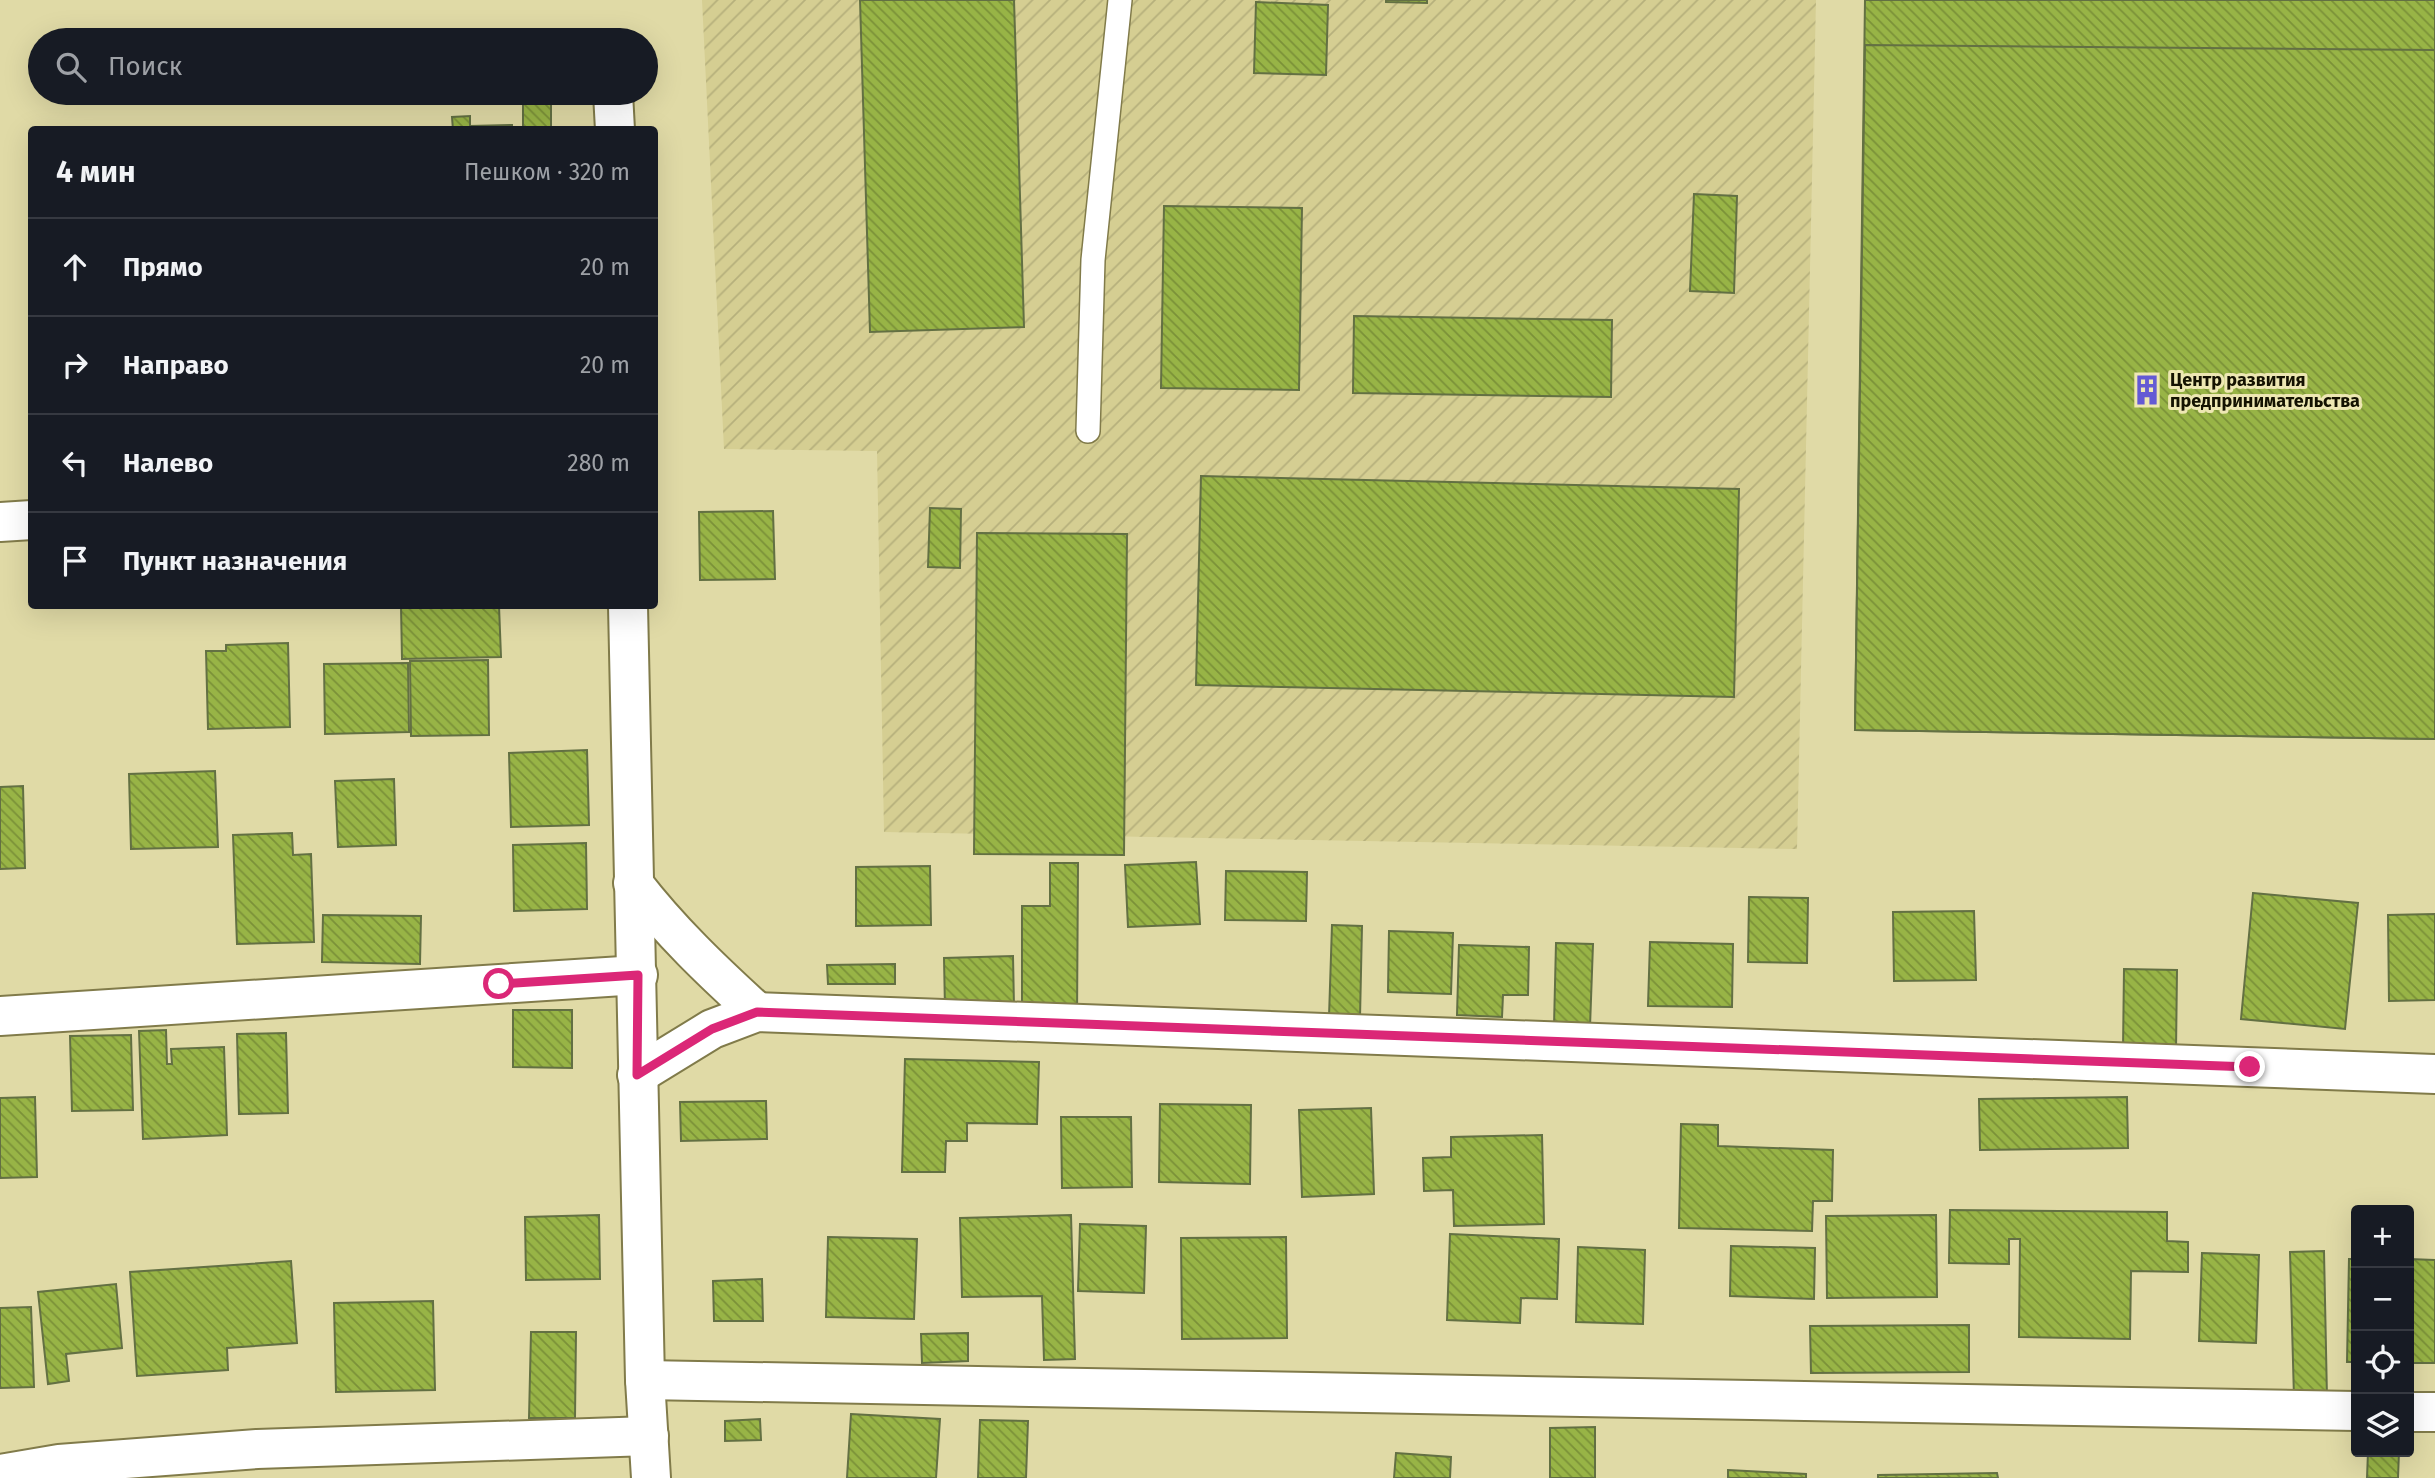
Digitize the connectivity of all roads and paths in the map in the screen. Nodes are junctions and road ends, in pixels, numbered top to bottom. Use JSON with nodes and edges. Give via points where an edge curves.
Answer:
{"nodes":[{"id":1,"x":1120,"y":0,"type":"edge"},
{"id":2,"x":614,"y":105,"type":"edge"},
{"id":3,"x":615,"y":126,"type":"edge"},
{"id":4,"x":1088,"y":431,"type":"dead end"},
{"id":5,"x":28,"y":520,"type":"edge"},
{"id":6,"x":0,"y":522,"type":"edge"},
{"id":7,"x":628,"y":609,"type":"edge"},
{"id":8,"x":633,"y":883,"type":"junction"},
{"id":9,"x":638,"y":975,"type":"junction"},
{"id":10,"x":757,"y":1012,"type":"junction"},
{"id":11,"x":0,"y":1016,"type":"edge"},
{"id":12,"x":2435,"y":1074,"type":"edge"},
{"id":13,"x":637,"y":1075,"type":"junction"},
{"id":14,"x":645,"y":1380,"type":"junction"},
{"id":15,"x":2351,"y":1411,"type":"edge"},
{"id":16,"x":2414,"y":1412,"type":"edge"},
{"id":17,"x":2435,"y":1412,"type":"edge"},
{"id":18,"x":649,"y":1436,"type":"junction"},
{"id":19,"x":0,"y":1474,"type":"edge"},
{"id":20,"x":651,"y":1478,"type":"edge"}],
"edges":[{"from":1,"to":4,"type":"lane","via":[[1093,260]]},
{"from":2,"to":3,"type":"street"},
{"from":5,"to":6,"type":"street"},
{"from":7,"to":8,"type":"street"},
{"from":8,"to":9,"type":"street"},
{"from":8,"to":10,"type":"street","via":[[664,922]]},
{"from":9,"to":11,"type":"street"},
{"from":9,"to":13,"type":"street"},
{"from":10,"to":12,"type":"street"},
{"from":10,"to":13,"type":"street","via":[[712,1029]]},
{"from":13,"to":14,"type":"street"},
{"from":14,"to":15,"type":"street"},
{"from":14,"to":18,"type":"street"},
{"from":16,"to":17,"type":"street"},
{"from":18,"to":19,"type":"street","via":[[257,1449],[59,1464]]},
{"from":18,"to":20,"type":"street"}]}
